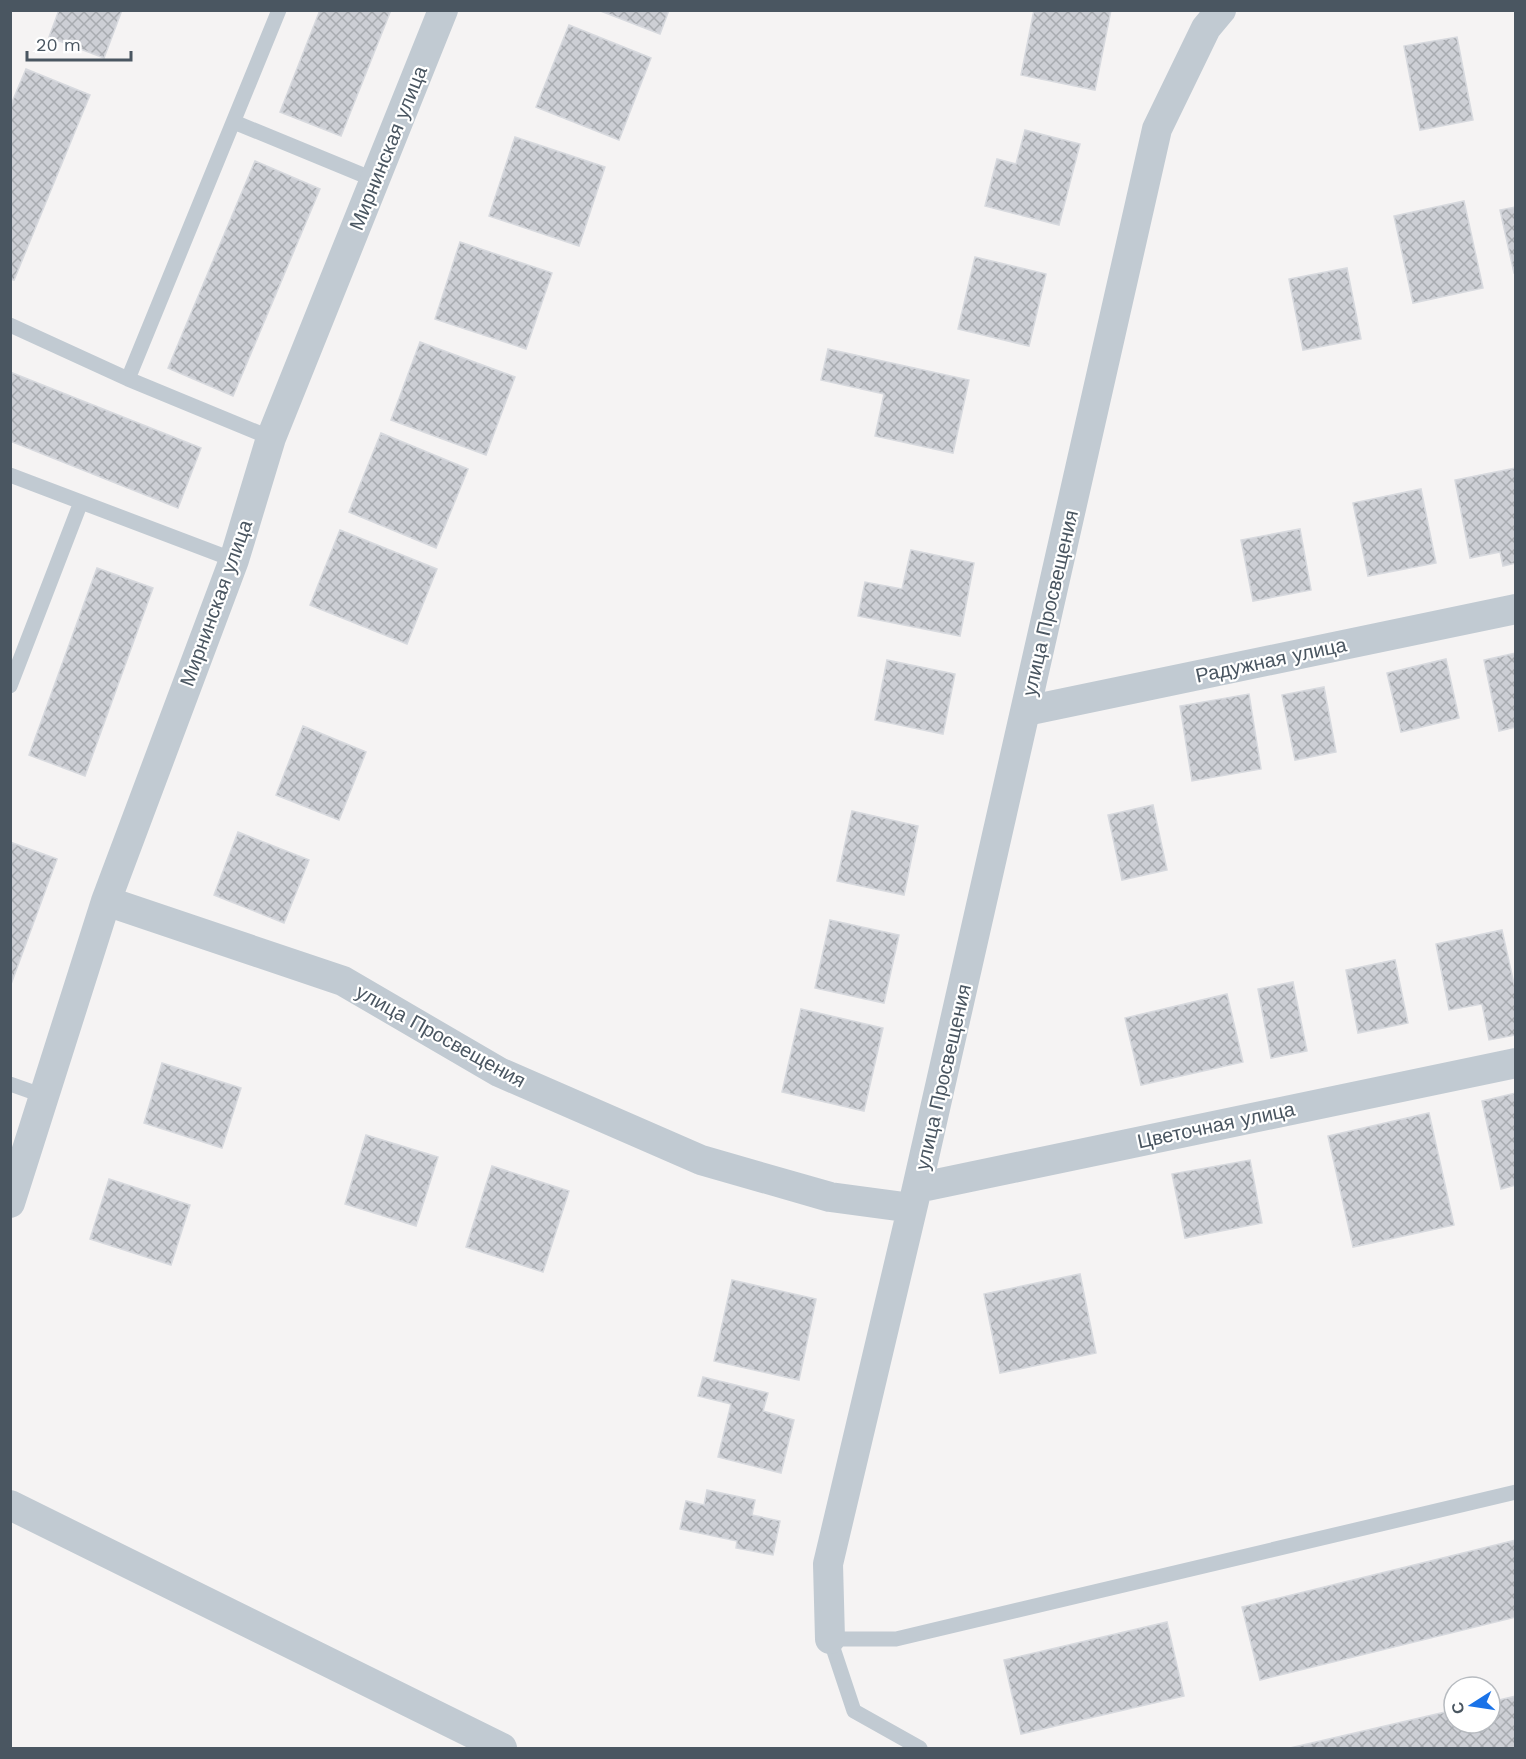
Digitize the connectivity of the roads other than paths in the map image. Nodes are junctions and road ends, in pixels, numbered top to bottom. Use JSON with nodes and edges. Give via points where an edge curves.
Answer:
{"nodes":[{"id":1,"x":279,"y":10,"type":"edge"},
{"id":2,"x":443,"y":10,"type":"edge"},
{"id":3,"x":1221,"y":10,"type":"edge"},
{"id":4,"x":234,"y":122,"type":"junction"},
{"id":5,"x":375,"y":180,"type":"junction"},
{"id":6,"x":10,"y":325,"type":"edge"},
{"id":7,"x":128,"y":379,"type":"junction"},
{"id":8,"x":271,"y":438,"type":"junction"},
{"id":9,"x":10,"y":475,"type":"edge"},
{"id":10,"x":81,"y":502,"type":"junction"},
{"id":11,"x":234,"y":560,"type":"junction"},
{"id":12,"x":1515,"y":609,"type":"edge"},
{"id":13,"x":10,"y":686,"type":"edge"},
{"id":14,"x":1026,"y":711,"type":"junction"},
{"id":15,"x":106,"y":901,"type":"junction"},
{"id":16,"x":1515,"y":1063,"type":"edge"},
{"id":17,"x":10,"y":1084,"type":"edge"},
{"id":18,"x":44,"y":1096,"type":"junction"},
{"id":19,"x":915,"y":1198,"type":"junction"},
{"id":20,"x":10,"y":1203,"type":"edge"},
{"id":21,"x":1515,"y":1492,"type":"edge"},
{"id":22,"x":10,"y":1505,"type":"edge"},
{"id":23,"x":830,"y":1640,"type":"junction"},
{"id":24,"x":502,"y":1749,"type":"edge"},
{"id":25,"x":920,"y":1749,"type":"edge"}],
"edges":[{"from":1,"to":4,"type":"lane"},
{"from":2,"to":5,"type":"street","name":"Мирнинская улица"},
{"from":3,"to":14,"type":"street","name":"улица Просвещения","via":[[1206,28],[1157,129]]},
{"from":4,"to":5,"type":"lane"},
{"from":4,"to":7,"type":"lane"},
{"from":5,"to":8,"type":"street","name":"Мирнинская улица"},
{"from":6,"to":7,"type":"lane"},
{"from":7,"to":8,"type":"lane"},
{"from":8,"to":11,"type":"street","name":"Мирнинская улица"},
{"from":9,"to":10,"type":"lane"},
{"from":10,"to":11,"type":"lane"},
{"from":10,"to":13,"type":"lane"},
{"from":11,"to":15,"type":"street","name":"Мирнинская улица"},
{"from":12,"to":14,"type":"street","name":"Радужная улица"},
{"from":14,"to":19,"type":"street","name":"улица Просвещения"},
{"from":15,"to":18,"type":"street","name":"Мирнинская улица"},
{"from":15,"to":19,"type":"street","name":"улица Просвещения","via":[[343,981],[499,1072],[700,1160],[830,1197]]},
{"from":16,"to":19,"type":"street","name":"Цветочная улица"},
{"from":17,"to":18,"type":"lane"},
{"from":18,"to":20,"type":"street","name":"Мирнинская улица"},
{"from":19,"to":23,"type":"street","name":"улица Просвещения","via":[[828,1564]]},
{"from":21,"to":23,"type":"lane","via":[[896,1639]]},
{"from":22,"to":24,"type":"street"},
{"from":23,"to":25,"type":"lane","via":[[854,1711]]}]}
